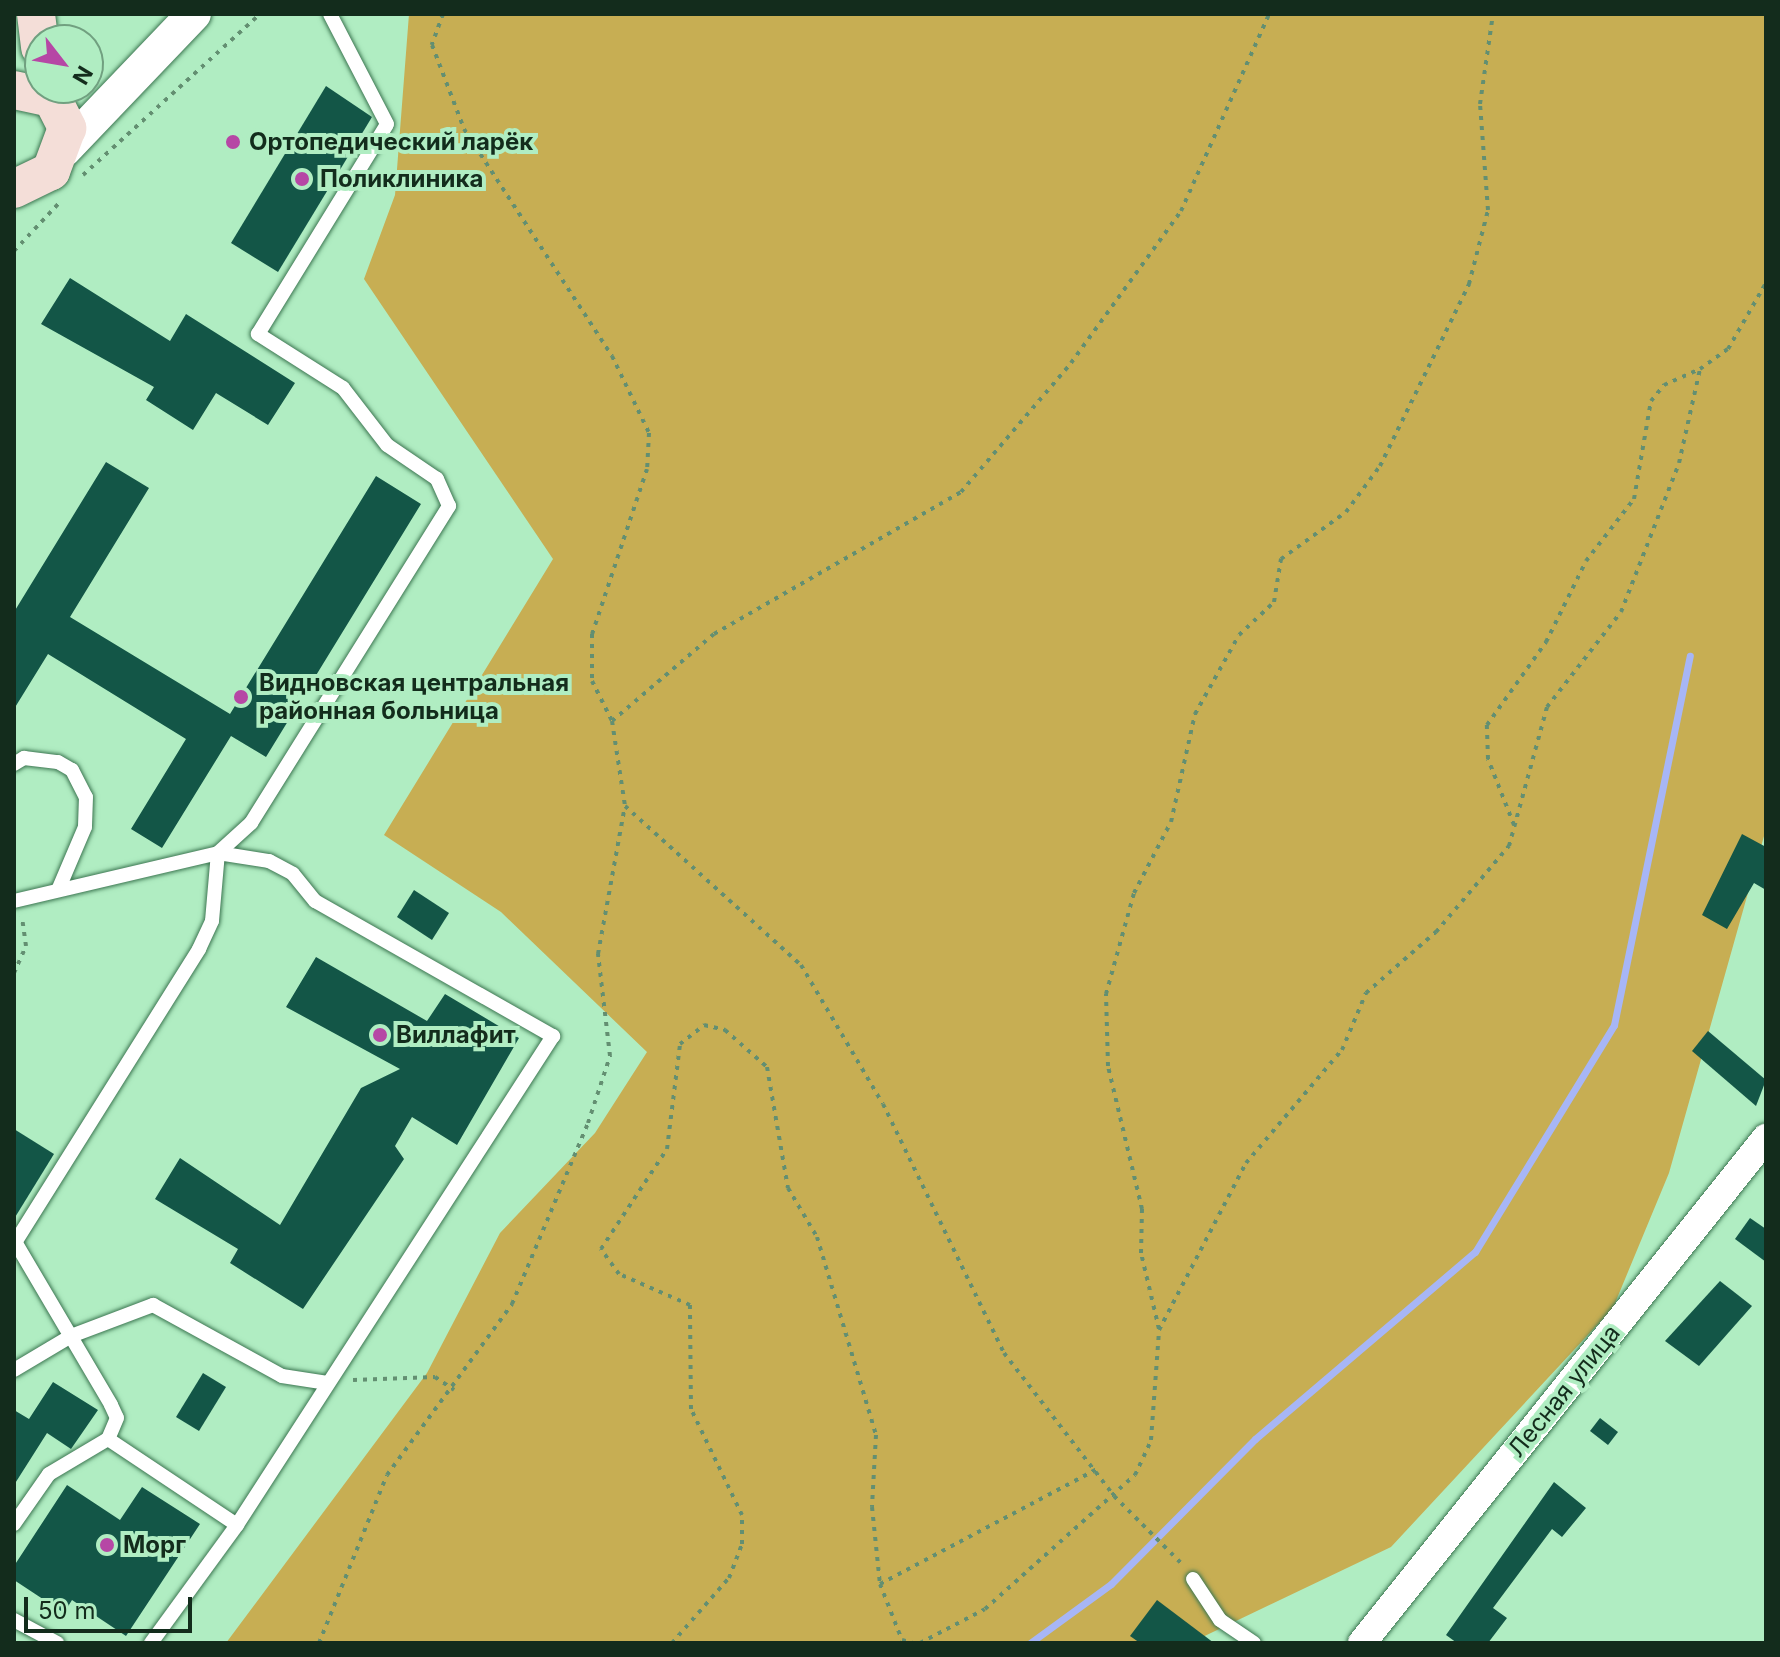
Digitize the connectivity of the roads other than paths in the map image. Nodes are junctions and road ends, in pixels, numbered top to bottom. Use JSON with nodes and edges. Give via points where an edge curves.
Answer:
{"nodes":[{"id":1,"x":330,"y":14,"type":"edge"},
{"id":2,"x":184,"y":23,"type":"edge"},
{"id":3,"x":104,"y":75,"type":"edge"},
{"id":4,"x":56,"y":104,"type":"edge"},
{"id":5,"x":46,"y":179,"type":"edge"},
{"id":6,"x":14,"y":764,"type":"edge"},
{"id":7,"x":218,"y":853,"type":"junction"},
{"id":8,"x":59,"y":888,"type":"junction"},
{"id":9,"x":17,"y":902,"type":"edge"},
{"id":10,"x":1766,"y":1138,"type":"edge"},
{"id":11,"x":15,"y":1241,"type":"edge"},
{"id":12,"x":71,"y":1336,"type":"junction"},
{"id":13,"x":14,"y":1370,"type":"edge"},
{"id":14,"x":327,"y":1383,"type":"junction"},
{"id":15,"x":108,"y":1439,"type":"junction"},
{"id":16,"x":14,"y":1524,"type":"edge"},
{"id":17,"x":237,"y":1525,"type":"junction"},
{"id":18,"x":1193,"y":1579,"type":"dead end"},
{"id":19,"x":14,"y":1620,"type":"edge"},
{"id":20,"x":57,"y":1643,"type":"edge"},
{"id":21,"x":151,"y":1643,"type":"edge"},
{"id":22,"x":1254,"y":1643,"type":"edge"},
{"id":23,"x":1362,"y":1643,"type":"edge"}],
"edges":[{"from":1,"to":7,"type":"lane","via":[[387,124],[258,334],[343,388],[387,445],[437,479],[449,506],[251,823]]},
{"from":2,"to":3,"type":"street"},
{"from":2,"to":5,"type":"street"},
{"from":4,"to":5,"type":"main road","via":[[67,128]]},
{"from":6,"to":8,"type":"lane","via":[[58,762],[72,770],[86,797],[85,827]]},
{"from":7,"to":8,"type":"lane"},
{"from":7,"to":11,"type":"lane","via":[[212,921],[199,949]]},
{"from":7,"to":14,"type":"lane","via":[[269,861],[293,874],[315,901],[553,1036]]},
{"from":8,"to":9,"type":"lane"},
{"from":10,"to":23,"type":"street","name":"Лесная улица"},
{"from":11,"to":12,"type":"lane"},
{"from":12,"to":13,"type":"lane"},
{"from":12,"to":14,"type":"lane","via":[[153,1305],[282,1376]]},
{"from":12,"to":15,"type":"lane","via":[[117,1418]]},
{"from":14,"to":17,"type":"lane"},
{"from":15,"to":16,"type":"lane","via":[[49,1474]]},
{"from":15,"to":17,"type":"lane"},
{"from":17,"to":21,"type":"lane"},
{"from":18,"to":22,"type":"lane","via":[[1220,1620]]},
{"from":19,"to":20,"type":"lane"}]}
